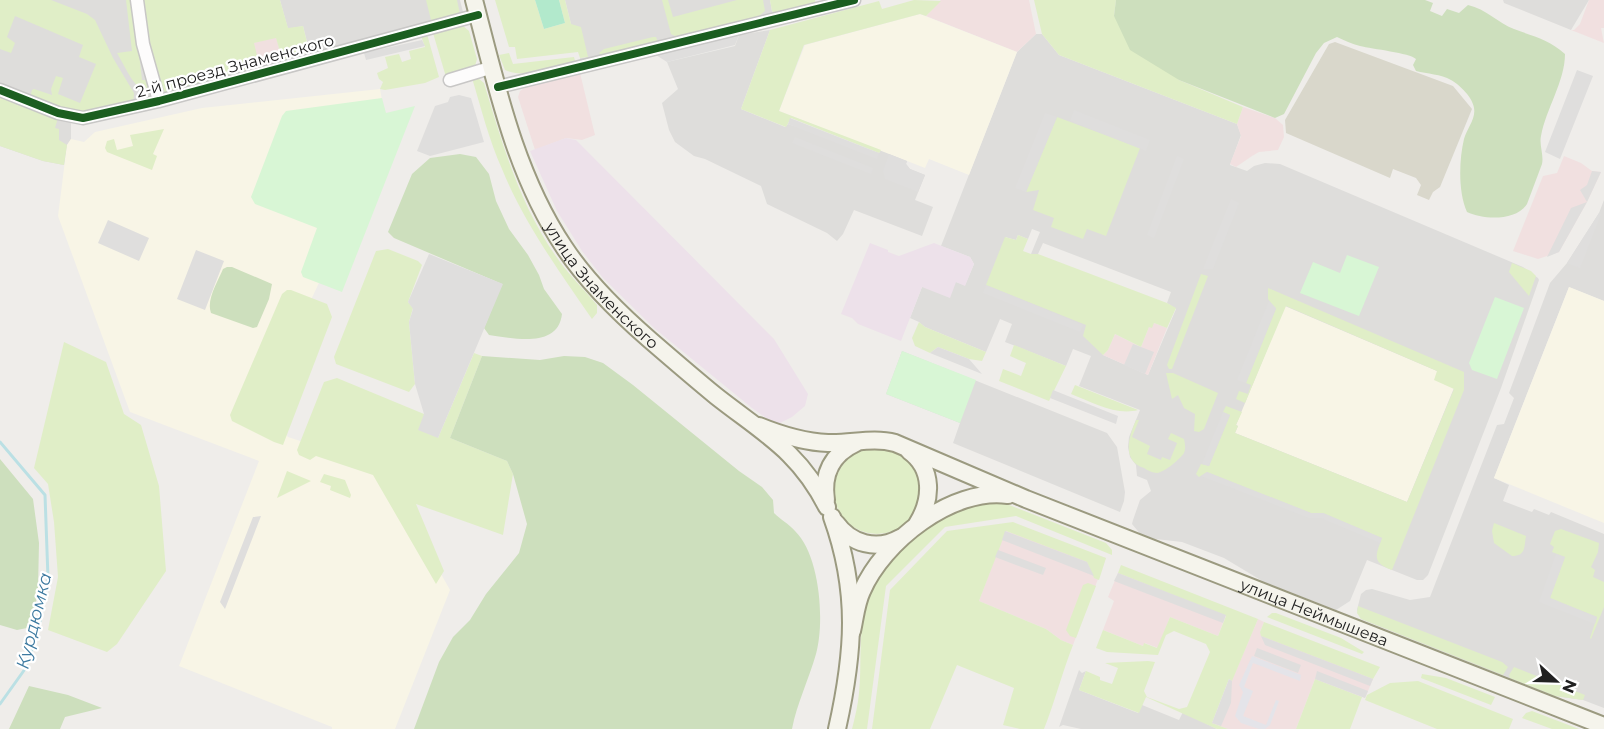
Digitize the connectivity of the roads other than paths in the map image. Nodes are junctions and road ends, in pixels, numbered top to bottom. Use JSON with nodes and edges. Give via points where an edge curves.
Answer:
{"nodes":[{"id":1,"x":137,"y":0,"type":"edge"},
{"id":2,"x":854,"y":0,"type":"edge"},
{"id":3,"x":476,"y":8,"type":"edge"},
{"id":4,"x":493,"y":67,"type":"junction"},
{"id":5,"x":450,"y":80,"type":"dead end"},
{"id":6,"x":498,"y":87,"type":"junction"},
{"id":7,"x":0,"y":90,"type":"edge"},
{"id":8,"x":159,"y":101,"type":"junction"},
{"id":9,"x":759,"y":426,"type":"junction"},
{"id":10,"x":866,"y":441,"type":"junction"},
{"id":11,"x":901,"y":445,"type":"junction"},
{"id":12,"x":1026,"y":499,"type":"junction"},
{"id":13,"x":829,"y":512,"type":"junction"},
{"id":14,"x":910,"y":531,"type":"junction"},
{"id":15,"x":852,"y":632,"type":"junction"},
{"id":16,"x":1604,"y":726,"type":"edge"},
{"id":17,"x":837,"y":729,"type":"edge"}],
"edges":[{"from":1,"to":8,"type":"street","via":[[143,44]]},
{"from":2,"to":6,"type":"street"},
{"from":3,"to":4,"type":"main road","name":"улица Знаменского"},
{"from":3,"to":8,"type":"street","name":"2-й проезд Знаменского"},
{"from":4,"to":5,"type":"street"},
{"from":4,"to":6,"type":"main road","name":"улица Знаменского"},
{"from":6,"to":9,"type":"main road","name":"улица Знаменского","via":[[510,133],[533,191],[564,248],[627,319],[717,397]]},
{"from":7,"to":8,"type":"street","name":"2-й проезд Знаменского","via":[[58,113],[83,118]]},
{"from":9,"to":10,"type":"main road","via":[[805,440]]},
{"from":9,"to":13,"type":"main road","name":"улица Знаменского","via":[[793,456]]},
{"from":10,"to":11,"type":"main road"},
{"from":10,"to":13,"type":"main road","via":[[847,447],[833,460],[825,482]]},
{"from":11,"to":12,"type":"main road"},
{"from":11,"to":14,"type":"main road","via":[[921,462],[928,481],[927,505]]},
{"from":12,"to":14,"type":"main road","via":[[1000,494],[977,496],[949,506]]},
{"from":12,"to":16,"type":"main road","name":"улица Неймышева"},
{"from":13,"to":14,"type":"main road","via":[[840,530],[859,542],[891,543]]},
{"from":13,"to":15,"type":"main road","via":[[848,573]]},
{"from":14,"to":15,"type":"main road","via":[[869,577],[857,604]]},
{"from":15,"to":17,"type":"main road"}]}
